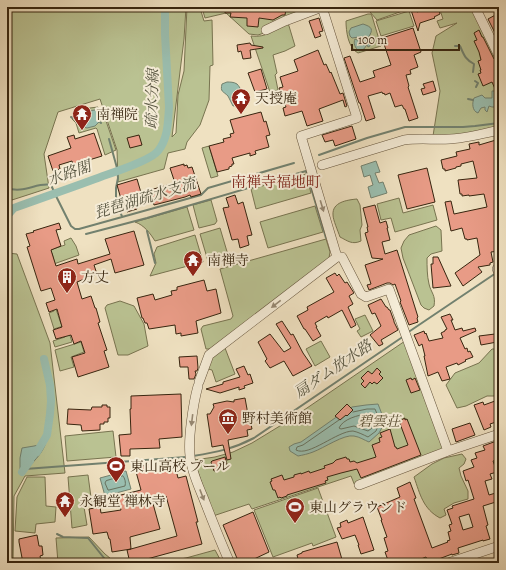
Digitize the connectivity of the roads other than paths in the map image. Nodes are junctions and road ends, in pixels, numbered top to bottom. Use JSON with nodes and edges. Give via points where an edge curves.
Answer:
{"nodes":[{"id":1,"x":322,"y":7,"type":"edge"},
{"id":2,"x":475,"y":7,"type":"edge"},
{"id":3,"x":266,"y":30,"type":"dead end"},
{"id":4,"x":499,"y":56,"type":"edge"},
{"id":5,"x":498,"y":132,"type":"edge"},
{"id":6,"x":316,"y":167,"type":"junction"},
{"id":7,"x":337,"y":257,"type":"junction"},
{"id":8,"x":499,"y":434,"type":"edge"},
{"id":9,"x":448,"y":451,"type":"junction"},
{"id":10,"x":359,"y":485,"type":"dead end"},
{"id":11,"x":499,"y":546,"type":"edge"},
{"id":12,"x":230,"y":563,"type":"edge"},
{"id":13,"x":448,"y":563,"type":"edge"}],
"edges":[{"from":1,"to":3,"type":"street"},
{"from":1,"to":6,"type":"street","via":[[357,118],[301,136]]},
{"from":2,"to":4,"type":"street"},
{"from":5,"to":6,"type":"street","via":[[461,138],[404,140]]},
{"from":6,"to":7,"type":"street","one_way":true},
{"from":7,"to":9,"type":"street","via":[[342,257],[361,294],[366,297],[389,289]]},
{"from":7,"to":12,"type":"street","one_way":true,"via":[[209,355],[195,397],[190,432],[190,457],[197,482]]},
{"from":8,"to":9,"type":"street"},
{"from":9,"to":10,"type":"street"},
{"from":11,"to":13,"type":"street"}]}
